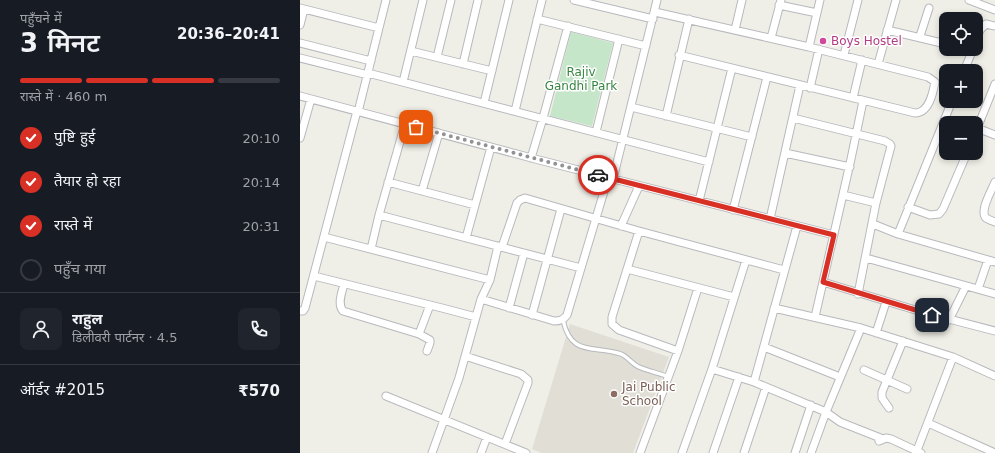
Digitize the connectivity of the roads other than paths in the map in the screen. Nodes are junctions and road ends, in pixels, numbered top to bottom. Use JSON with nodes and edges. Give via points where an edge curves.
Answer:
{"nodes":[{"id":1,"x":386,"y":0,"type":"edge"},
{"id":2,"x":423,"y":0,"type":"edge"},
{"id":3,"x":451,"y":0,"type":"edge"},
{"id":4,"x":478,"y":0,"type":"edge"},
{"id":5,"x":509,"y":0,"type":"edge"},
{"id":6,"x":542,"y":0,"type":"edge"},
{"id":7,"x":574,"y":0,"type":"edge"},
{"id":8,"x":657,"y":0,"type":"edge"},
{"id":9,"x":742,"y":0,"type":"edge"},
{"id":10,"x":820,"y":0,"type":"edge"},
{"id":11,"x":858,"y":0,"type":"edge"},
{"id":12,"x":896,"y":0,"type":"edge"},
{"id":13,"x":969,"y":0,"type":"edge"},
{"id":14,"x":780,"y":2,"type":"edge"},
{"id":15,"x":994,"y":7,"type":"edge"},
{"id":16,"x":302,"y":8,"type":"edge"},
{"id":17,"x":929,"y":8,"type":"dead end"},
{"id":18,"x":654,"y":12,"type":"junction"},
{"id":19,"x":817,"y":13,"type":"junction"},
{"id":20,"x":537,"y":19,"type":"junction"},
{"id":21,"x":653,"y":19,"type":"junction"},
{"id":22,"x":689,"y":19,"type":"junction"},
{"id":23,"x":300,"y":25,"type":"edge"},
{"id":24,"x":568,"y":26,"type":"junction"},
{"id":25,"x":995,"y":26,"type":"edge"},
{"id":26,"x":983,"y":27,"type":"edge"},
{"id":27,"x":379,"y":28,"type":"junction"},
{"id":28,"x":735,"y":30,"type":"junction"},
{"id":29,"x":887,"y":30,"type":"junction"},
{"id":30,"x":920,"y":36,"type":"junction"},
{"id":31,"x":771,"y":38,"type":"junction"},
{"id":32,"x":619,"y":39,"type":"junction"},
{"id":33,"x":300,"y":42,"type":"edge"},
{"id":34,"x":939,"y":42,"type":"edge"},
{"id":35,"x":646,"y":46,"type":"junction"},
{"id":36,"x":809,"y":47,"type":"junction"},
{"id":37,"x":819,"y":49,"type":"junction"},
{"id":38,"x":411,"y":51,"type":"junction"},
{"id":39,"x":679,"y":55,"type":"junction"},
{"id":40,"x":844,"y":55,"type":"junction"},
{"id":41,"x":437,"y":57,"type":"junction"},
{"id":42,"x":300,"y":58,"type":"edge"},
{"id":43,"x":862,"y":60,"type":"junction"},
{"id":44,"x":371,"y":61,"type":"junction"},
{"id":45,"x":463,"y":64,"type":"junction"},
{"id":46,"x":878,"y":64,"type":"junction"},
{"id":47,"x":732,"y":68,"type":"junction"},
{"id":48,"x":492,"y":71,"type":"junction"},
{"id":49,"x":368,"y":74,"type":"junction"},
{"id":50,"x":767,"y":77,"type":"junction"},
{"id":51,"x":403,"y":82,"type":"junction"},
{"id":52,"x":995,"y":84,"type":"edge"},
{"id":53,"x":800,"y":85,"type":"junction"},
{"id":54,"x":810,"y":88,"type":"junction"},
{"id":55,"x":300,"y":96,"type":"edge"},
{"id":56,"x":853,"y":98,"type":"junction"},
{"id":57,"x":310,"y":99,"type":"junction"},
{"id":58,"x":863,"y":101,"type":"junction"},
{"id":59,"x":484,"y":103,"type":"junction"},
{"id":60,"x":631,"y":107,"type":"junction"},
{"id":61,"x":949,"y":108,"type":"edge"},
{"id":62,"x":515,"y":111,"type":"junction"},
{"id":63,"x":358,"y":112,"type":"junction"},
{"id":64,"x":666,"y":116,"type":"junction"},
{"id":65,"x":982,"y":116,"type":"edge"},
{"id":66,"x":543,"y":118,"type":"junction"},
{"id":67,"x":793,"y":118,"type":"junction"},
{"id":68,"x":405,"y":124,"type":"junction"},
{"id":69,"x":717,"y":129,"type":"junction"},
{"id":70,"x":596,"y":132,"type":"junction"},
{"id":71,"x":983,"y":132,"type":"edge"},
{"id":72,"x":439,"y":133,"type":"junction"},
{"id":73,"x":857,"y":134,"type":"junction"},
{"id":74,"x":995,"y":135,"type":"edge"},
{"id":75,"x":752,"y":137,"type":"junction"},
{"id":76,"x":300,"y":138,"type":"edge"},
{"id":77,"x":623,"y":139,"type":"junction"},
{"id":78,"x":491,"y":147,"type":"junction"},
{"id":79,"x":785,"y":153,"type":"junction"},
{"id":80,"x":531,"y":158,"type":"junction"},
{"id":81,"x":964,"y":160,"type":"edge"},
{"id":82,"x":709,"y":162,"type":"junction"},
{"id":83,"x":850,"y":168,"type":"junction"},
{"id":84,"x":610,"y":178,"type":"junction"},
{"id":85,"x":388,"y":182,"type":"junction"},
{"id":86,"x":995,"y":182,"type":"edge"},
{"id":87,"x":639,"y":186,"type":"junction"},
{"id":88,"x":422,"y":191,"type":"junction"},
{"id":89,"x":843,"y":195,"type":"junction"},
{"id":90,"x":699,"y":201,"type":"junction"},
{"id":91,"x":876,"y":203,"type":"junction"},
{"id":92,"x":475,"y":205,"type":"junction"},
{"id":93,"x":908,"y":207,"type":"junction"},
{"id":94,"x":561,"y":209,"type":"junction"},
{"id":95,"x":734,"y":210,"type":"junction"},
{"id":96,"x":379,"y":215,"type":"junction"},
{"id":97,"x":596,"y":218,"type":"junction"},
{"id":98,"x":770,"y":219,"type":"junction"},
{"id":99,"x":995,"y":222,"type":"edge"},
{"id":100,"x":873,"y":224,"type":"junction"},
{"id":101,"x":621,"y":226,"type":"junction"},
{"id":102,"x":797,"y":226,"type":"junction"},
{"id":103,"x":639,"y":232,"type":"junction"},
{"id":104,"x":898,"y":234,"type":"junction"},
{"id":105,"x":834,"y":235,"type":"junction"},
{"id":106,"x":324,"y":237,"type":"junction"},
{"id":107,"x":466,"y":238,"type":"junction"},
{"id":108,"x":500,"y":247,"type":"junction"},
{"id":109,"x":371,"y":249,"type":"junction"},
{"id":110,"x":524,"y":253,"type":"junction"},
{"id":111,"x":866,"y":258,"type":"junction"},
{"id":112,"x":548,"y":260,"type":"junction"},
{"id":113,"x":746,"y":260,"type":"junction"},
{"id":114,"x":991,"y":261,"type":"edge"},
{"id":115,"x":581,"y":268,"type":"junction"},
{"id":116,"x":628,"y":269,"type":"junction"},
{"id":117,"x":784,"y":270,"type":"junction"},
{"id":118,"x":314,"y":276,"type":"junction"},
{"id":119,"x":490,"y":280,"type":"junction"},
{"id":120,"x":823,"y":282,"type":"junction"},
{"id":121,"x":344,"y":284,"type":"junction"},
{"id":122,"x":966,"y":286,"type":"junction"},
{"id":123,"x":698,"y":288,"type":"junction"},
{"id":124,"x":978,"y":289,"type":"junction"},
{"id":125,"x":858,"y":294,"type":"junction"},
{"id":126,"x":995,"y":294,"type":"edge"},
{"id":127,"x":734,"y":297,"type":"junction"},
{"id":128,"x":481,"y":299,"type":"junction"},
{"id":129,"x":886,"y":302,"type":"junction"},
{"id":130,"x":430,"y":305,"type":"junction"},
{"id":131,"x":509,"y":308,"type":"junction"},
{"id":132,"x":774,"y":308,"type":"junction"},
{"id":133,"x":300,"y":311,"type":"edge"},
{"id":134,"x":532,"y":315,"type":"junction"},
{"id":135,"x":476,"y":317,"type":"junction"},
{"id":136,"x":814,"y":317,"type":"junction"},
{"id":137,"x":563,"y":320,"type":"junction"},
{"id":138,"x":949,"y":320,"type":"junction"},
{"id":139,"x":861,"y":328,"type":"junction"},
{"id":140,"x":995,"y":331,"type":"edge"},
{"id":141,"x":876,"y":333,"type":"junction"},
{"id":142,"x":419,"y":334,"type":"junction"},
{"id":143,"x":903,"y":341,"type":"junction"},
{"id":144,"x":764,"y":346,"type":"junction"},
{"id":145,"x":427,"y":351,"type":"dead end"},
{"id":146,"x":678,"y":351,"type":"junction"},
{"id":147,"x":465,"y":356,"type":"junction"},
{"id":148,"x":953,"y":357,"type":"junction"},
{"id":149,"x":712,"y":369,"type":"junction"},
{"id":150,"x":864,"y":370,"type":"dead end"},
{"id":151,"x":995,"y":376,"type":"edge"},
{"id":152,"x":668,"y":377,"type":"junction"},
{"id":153,"x":840,"y":377,"type":"junction"},
{"id":154,"x":739,"y":378,"type":"junction"},
{"id":155,"x":887,"y":380,"type":"junction"},
{"id":156,"x":754,"y":382,"type":"junction"},
{"id":157,"x":766,"y":387,"type":"junction"},
{"id":158,"x":907,"y":389,"type":"dead end"},
{"id":159,"x":386,"y":396,"type":"dead end"},
{"id":160,"x":811,"y":405,"type":"junction"},
{"id":161,"x":889,"y":408,"type":"dead end"},
{"id":162,"x":826,"y":412,"type":"junction"},
{"id":163,"x":444,"y":420,"type":"junction"},
{"id":164,"x":928,"y":422,"type":"junction"},
{"id":165,"x":487,"y":437,"type":"junction"},
{"id":166,"x":505,"y":444,"type":"junction"},
{"id":167,"x":918,"y":452,"type":"edge"},
{"id":168,"x":432,"y":453,"type":"edge"},
{"id":169,"x":481,"y":453,"type":"edge"},
{"id":170,"x":526,"y":453,"type":"edge"},
{"id":171,"x":640,"y":453,"type":"edge"},
{"id":172,"x":682,"y":453,"type":"edge"},
{"id":173,"x":713,"y":453,"type":"edge"},
{"id":174,"x":744,"y":453,"type":"edge"},
{"id":175,"x":794,"y":453,"type":"edge"},
{"id":176,"x":811,"y":453,"type":"edge"},
{"id":177,"x":995,"y":453,"type":"edge"}],
"edges":[{"from":1,"to":27,"type":"street"},
{"from":2,"to":38,"type":"street"},
{"from":3,"to":41,"type":"street"},
{"from":4,"to":45,"type":"street"},
{"from":5,"to":48,"type":"street"},
{"from":6,"to":20,"type":"street"},
{"from":7,"to":21,"type":"street"},
{"from":8,"to":18,"type":"street"},
{"from":9,"to":28,"type":"street"},
{"from":10,"to":19,"type":"street"},
{"from":11,"to":40,"type":"street"},
{"from":12,"to":29,"type":"street"},
{"from":13,"to":15,"type":"street"},
{"from":14,"to":19,"type":"street"},
{"from":14,"to":31,"type":"street"},
{"from":16,"to":23,"type":"street"},
{"from":16,"to":27,"type":"street"},
{"from":17,"to":30,"type":"street"},
{"from":18,"to":21,"type":"street"},
{"from":18,"to":22,"type":"street"},
{"from":19,"to":36,"type":"street"},
{"from":20,"to":24,"type":"street"},
{"from":20,"to":62,"type":"street"},
{"from":21,"to":35,"type":"street"},
{"from":22,"to":28,"type":"street"},
{"from":22,"to":39,"type":"street"},
{"from":24,"to":32,"type":"street"},
{"from":24,"to":66,"type":"street"},
{"from":25,"to":26,"type":"street","via":[[986,24]]},
{"from":27,"to":44,"type":"street"},
{"from":28,"to":31,"type":"street"},
{"from":29,"to":30,"type":"street"},
{"from":29,"to":46,"type":"street"},
{"from":30,"to":34,"type":"street"},
{"from":31,"to":36,"type":"street"},
{"from":32,"to":35,"type":"street"},
{"from":32,"to":70,"type":"street"},
{"from":33,"to":44,"type":"street"},
{"from":35,"to":60,"type":"street"},
{"from":36,"to":37,"type":"street"},
{"from":37,"to":40,"type":"street"},
{"from":37,"to":54,"type":"street"},
{"from":38,"to":41,"type":"street"},
{"from":38,"to":51,"type":"street"},
{"from":39,"to":47,"type":"street"},
{"from":39,"to":64,"type":"street"},
{"from":40,"to":43,"type":"street"},
{"from":41,"to":45,"type":"street"},
{"from":42,"to":49,"type":"street"},
{"from":43,"to":46,"type":"street"},
{"from":43,"to":56,"type":"street"},
{"from":44,"to":49,"type":"street"},
{"from":45,"to":48,"type":"street"},
{"from":46,"to":58,"type":"street","via":[[933,79],[935,82],[927,106],[920,113],[915,113]]},
{"from":47,"to":50,"type":"street"},
{"from":47,"to":69,"type":"street"},
{"from":48,"to":59,"type":"street"},
{"from":49,"to":51,"type":"street"},
{"from":49,"to":63,"type":"street"},
{"from":50,"to":53,"type":"street"},
{"from":50,"to":75,"type":"street"},
{"from":51,"to":59,"type":"street"},
{"from":52,"to":65,"type":"street"},
{"from":53,"to":54,"type":"street"},
{"from":53,"to":67,"type":"street"},
{"from":54,"to":56,"type":"street"},
{"from":55,"to":57,"type":"street"},
{"from":56,"to":58,"type":"street"},
{"from":57,"to":63,"type":"street"},
{"from":57,"to":76,"type":"street"},
{"from":58,"to":73,"type":"street"},
{"from":59,"to":62,"type":"street"},
{"from":60,"to":64,"type":"street"},
{"from":60,"to":77,"type":"street"},
{"from":61,"to":93,"type":"street"},
{"from":62,"to":66,"type":"street"},
{"from":63,"to":68,"type":"street"},
{"from":63,"to":106,"type":"street"},
{"from":64,"to":69,"type":"street"},
{"from":66,"to":70,"type":"street"},
{"from":66,"to":80,"type":"street"},
{"from":67,"to":73,"type":"street"},
{"from":67,"to":79,"type":"street"},
{"from":68,"to":72,"type":"street"},
{"from":68,"to":85,"type":"street"},
{"from":69,"to":75,"type":"street"},
{"from":69,"to":82,"type":"street"},
{"from":70,"to":77,"type":"street"},
{"from":71,"to":74,"type":"street"},
{"from":72,"to":78,"type":"street"},
{"from":72,"to":88,"type":"street"},
{"from":73,"to":83,"type":"street"},
{"from":73,"to":91,"type":"street","via":[[885,141],[891,146]]},
{"from":75,"to":95,"type":"street"},
{"from":77,"to":82,"type":"street"},
{"from":77,"to":84,"type":"street"},
{"from":78,"to":80,"type":"street"},
{"from":78,"to":92,"type":"street"},
{"from":79,"to":83,"type":"street"},
{"from":79,"to":98,"type":"street"},
{"from":80,"to":84,"type":"street"},
{"from":81,"to":93,"type":"street","via":[[939,214],[930,215]]},
{"from":82,"to":90,"type":"street"},
{"from":83,"to":89,"type":"street"},
{"from":84,"to":87,"type":"street"},
{"from":84,"to":97,"type":"street"},
{"from":85,"to":88,"type":"street"},
{"from":85,"to":96,"type":"street"},
{"from":86,"to":99,"type":"street","via":[[984,215]]},
{"from":87,"to":90,"type":"street"},
{"from":87,"to":101,"type":"street"},
{"from":88,"to":92,"type":"street"},
{"from":89,"to":91,"type":"street"},
{"from":89,"to":105,"type":"street"},
{"from":90,"to":95,"type":"street"},
{"from":91,"to":100,"type":"street"},
{"from":92,"to":107,"type":"street"},
{"from":93,"to":104,"type":"street"},
{"from":94,"to":97,"type":"street"},
{"from":94,"to":108,"type":"street","via":[[525,198],[520,200],[514,208]]},
{"from":94,"to":112,"type":"street"},
{"from":95,"to":98,"type":"street"},
{"from":96,"to":107,"type":"street"},
{"from":96,"to":109,"type":"street"},
{"from":97,"to":101,"type":"street"},
{"from":97,"to":115,"type":"street"},
{"from":98,"to":102,"type":"street"},
{"from":100,"to":104,"type":"street"},
{"from":100,"to":111,"type":"street"},
{"from":101,"to":103,"type":"street"},
{"from":102,"to":105,"type":"street"},
{"from":102,"to":117,"type":"street"},
{"from":103,"to":113,"type":"street"},
{"from":103,"to":116,"type":"street"},
{"from":104,"to":114,"type":"street"},
{"from":105,"to":120,"type":"street"},
{"from":106,"to":109,"type":"street"},
{"from":106,"to":118,"type":"street"},
{"from":107,"to":108,"type":"street"},
{"from":108,"to":110,"type":"street"},
{"from":108,"to":119,"type":"street"},
{"from":109,"to":119,"type":"street"},
{"from":110,"to":112,"type":"street"},
{"from":110,"to":131,"type":"street"},
{"from":111,"to":122,"type":"street"},
{"from":111,"to":125,"type":"street"},
{"from":112,"to":115,"type":"street"},
{"from":112,"to":134,"type":"street"},
{"from":113,"to":117,"type":"street"},
{"from":113,"to":127,"type":"street"},
{"from":114,"to":124,"type":"street"},
{"from":115,"to":137,"type":"street","via":[[567,315]]},
{"from":116,"to":123,"type":"street"},
{"from":116,"to":146,"type":"street","via":[[612,324],[619,330]]},
{"from":117,"to":132,"type":"street"},
{"from":118,"to":121,"type":"street"},
{"from":118,"to":133,"type":"street","via":[[306,308]]},
{"from":119,"to":128,"type":"street"},
{"from":120,"to":125,"type":"street"},
{"from":120,"to":136,"type":"street"},
{"from":121,"to":130,"type":"street"},
{"from":121,"to":142,"type":"street","via":[[340,304],[343,311]]},
{"from":122,"to":124,"type":"street"},
{"from":122,"to":138,"type":"street"},
{"from":123,"to":127,"type":"street"},
{"from":123,"to":146,"type":"street"},
{"from":124,"to":126,"type":"street"},
{"from":125,"to":129,"type":"street"},
{"from":127,"to":149,"type":"street"},
{"from":128,"to":131,"type":"street"},
{"from":128,"to":135,"type":"street"},
{"from":129,"to":138,"type":"street"},
{"from":129,"to":141,"type":"street"},
{"from":130,"to":135,"type":"street"},
{"from":130,"to":142,"type":"street"},
{"from":131,"to":134,"type":"street"},
{"from":132,"to":136,"type":"street"},
{"from":132,"to":144,"type":"street"},
{"from":134,"to":137,"type":"street","via":[[554,321]]},
{"from":135,"to":147,"type":"street"},
{"from":136,"to":139,"type":"street"},
{"from":137,"to":152,"type":"lane","via":[[568,337],[577,345],[621,354],[638,366]]},
{"from":138,"to":140,"type":"street"},
{"from":139,"to":141,"type":"street"},
{"from":139,"to":153,"type":"street"},
{"from":141,"to":143,"type":"street"},
{"from":142,"to":145,"type":"street","via":[[430,340]]},
{"from":143,"to":148,"type":"street"},
{"from":143,"to":155,"type":"street"},
{"from":144,"to":153,"type":"street"},
{"from":144,"to":156,"type":"street"},
{"from":146,"to":152,"type":"street"},
{"from":147,"to":163,"type":"street"},
{"from":147,"to":166,"type":"street","via":[[521,374],[528,380]]},
{"from":148,"to":151,"type":"street"},
{"from":148,"to":164,"type":"street"},
{"from":149,"to":154,"type":"street"},
{"from":149,"to":172,"type":"street"},
{"from":150,"to":155,"type":"street"},
{"from":152,"to":171,"type":"street"},
{"from":153,"to":162,"type":"street"},
{"from":154,"to":156,"type":"street"},
{"from":154,"to":173,"type":"street"},
{"from":155,"to":158,"type":"street"},
{"from":155,"to":161,"type":"street","via":[[882,396]]},
{"from":156,"to":157,"type":"street"},
{"from":157,"to":160,"type":"street"},
{"from":157,"to":174,"type":"street"},
{"from":159,"to":163,"type":"street"},
{"from":160,"to":162,"type":"street"},
{"from":160,"to":175,"type":"street"},
{"from":162,"to":167,"type":"street","via":[[840,422],[881,440],[890,439]]},
{"from":162,"to":176,"type":"street"},
{"from":163,"to":165,"type":"street"},
{"from":163,"to":168,"type":"street"},
{"from":164,"to":167,"type":"street"},
{"from":164,"to":177,"type":"street"},
{"from":165,"to":166,"type":"street"},
{"from":165,"to":169,"type":"street"},
{"from":166,"to":170,"type":"street"}]}
